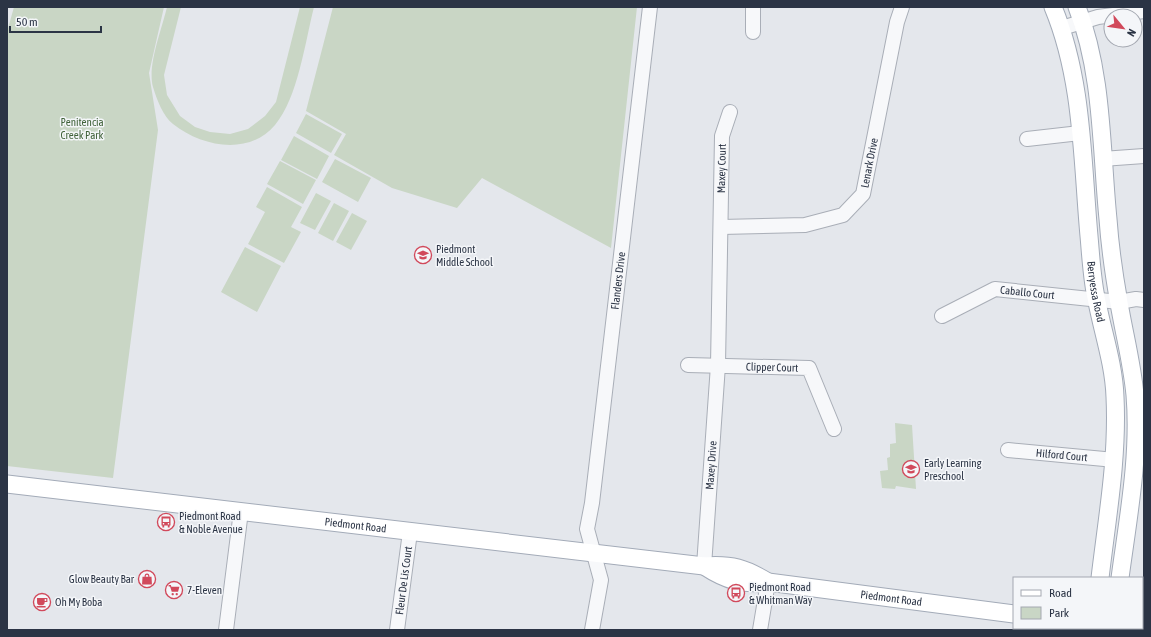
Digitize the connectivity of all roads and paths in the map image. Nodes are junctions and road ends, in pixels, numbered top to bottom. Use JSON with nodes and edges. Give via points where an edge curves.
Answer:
{"nodes":[{"id":1,"x":650,"y":7,"type":"edge"},
{"id":2,"x":753,"y":7,"type":"edge"},
{"id":3,"x":902,"y":7,"type":"edge"},
{"id":4,"x":1053,"y":7,"type":"edge"},
{"id":5,"x":1144,"y":10,"type":"edge"},
{"id":6,"x":1080,"y":15,"type":"edge"},
{"id":7,"x":1062,"y":28,"type":"junction"},
{"id":8,"x":753,"y":32,"type":"dead end"},
{"id":9,"x":730,"y":112,"type":"dead end"},
{"id":10,"x":1080,"y":133,"type":"junction"},
{"id":11,"x":1027,"y":139,"type":"dead end"},
{"id":12,"x":1144,"y":156,"type":"edge"},
{"id":13,"x":1102,"y":159,"type":"junction"},
{"id":14,"x":721,"y":227,"type":"junction"},
{"id":15,"x":1096,"y":300,"type":"junction"},
{"id":16,"x":1144,"y":300,"type":"edge"},
{"id":17,"x":1118,"y":302,"type":"junction"},
{"id":18,"x":942,"y":316,"type":"dead end"},
{"id":19,"x":718,"y":364,"type":"junction"},
{"id":20,"x":688,"y":365,"type":"dead end"},
{"id":21,"x":834,"y":429,"type":"dead end"},
{"id":22,"x":1008,"y":450,"type":"dead end"},
{"id":23,"x":1114,"y":460,"type":"junction"},
{"id":24,"x":1140,"y":460,"type":"edge"},
{"id":25,"x":7,"y":484,"type":"edge"},
{"id":26,"x":241,"y":511,"type":"junction"},
{"id":27,"x":410,"y":532,"type":"junction"},
{"id":28,"x":593,"y":553,"type":"junction"},
{"id":29,"x":704,"y":566,"type":"junction"},
{"id":30,"x":1100,"y":577,"type":"edge"},
{"id":31,"x":1120,"y":577,"type":"edge"},
{"id":32,"x":768,"y":582,"type":"junction"},
{"id":33,"x":1013,"y":614,"type":"edge"},
{"id":34,"x":226,"y":630,"type":"edge"},
{"id":35,"x":397,"y":630,"type":"edge"},
{"id":36,"x":592,"y":630,"type":"edge"},
{"id":37,"x":760,"y":630,"type":"edge"}],
"edges":[{"from":1,"to":28,"type":"street","name":"Flanders Drive","via":[[587,529]]},
{"from":2,"to":8,"type":"street"},
{"from":3,"to":14,"type":"street","name":"Lenark Drive","via":[[863,194],[843,215],[805,225]]},
{"from":4,"to":7,"type":"main road","name":"Berryessa Road"},
{"from":5,"to":6,"type":"street","via":[[1098,17]]},
{"from":6,"to":7,"type":"street"},
{"from":6,"to":13,"type":"main road","name":"Berryessa Road","via":[[1097,93]]},
{"from":7,"to":10,"type":"main road","name":"Berryessa Road","via":[[1071,62]]},
{"from":9,"to":14,"type":"street","name":"Maxey Court","via":[[722,136]]},
{"from":10,"to":11,"type":"street"},
{"from":10,"to":15,"type":"main road","name":"Berryessa Road"},
{"from":12,"to":13,"type":"street"},
{"from":13,"to":17,"type":"main road","name":"Berryessa Road"},
{"from":14,"to":19,"type":"street","name":"Maxey Drive"},
{"from":15,"to":17,"type":"street","name":"Caballo Court"},
{"from":15,"to":18,"type":"street","name":"Caballo Court","via":[[994,289]]},
{"from":15,"to":23,"type":"main road","name":"Berryessa Road","via":[[1115,396]]},
{"from":16,"to":17,"type":"street","name":"Caballo Court"},
{"from":17,"to":24,"type":"main road","name":"Berryessa Road","via":[[1131,360]]},
{"from":19,"to":20,"type":"street"},
{"from":19,"to":21,"type":"street","name":"Clipper Court","via":[[809,368]]},
{"from":19,"to":29,"type":"street","name":"Maxey Drive"},
{"from":22,"to":23,"type":"street","name":"Hilford Court"},
{"from":23,"to":30,"type":"main road","name":"Berryessa Road"},
{"from":24,"to":31,"type":"main road","name":"Berryessa Road"},
{"from":25,"to":26,"type":"main road","name":"Piedmont Road"},
{"from":26,"to":27,"type":"main road","name":"Piedmont Road"},
{"from":26,"to":34,"type":"street"},
{"from":27,"to":28,"type":"main road","name":"Piedmont Road"},
{"from":27,"to":35,"type":"street","name":"Fleur De Lis Court"},
{"from":28,"to":29,"type":"main road","name":"Piedmont Road"},
{"from":28,"to":36,"type":"street","name":"Flanders Drive","via":[[600,580]]},
{"from":29,"to":32,"type":"main road","name":"Piedmont Road","via":[[724,564],[744,569]]},
{"from":32,"to":33,"type":"main road","name":"Piedmont Road"},
{"from":32,"to":37,"type":"street"}]}
